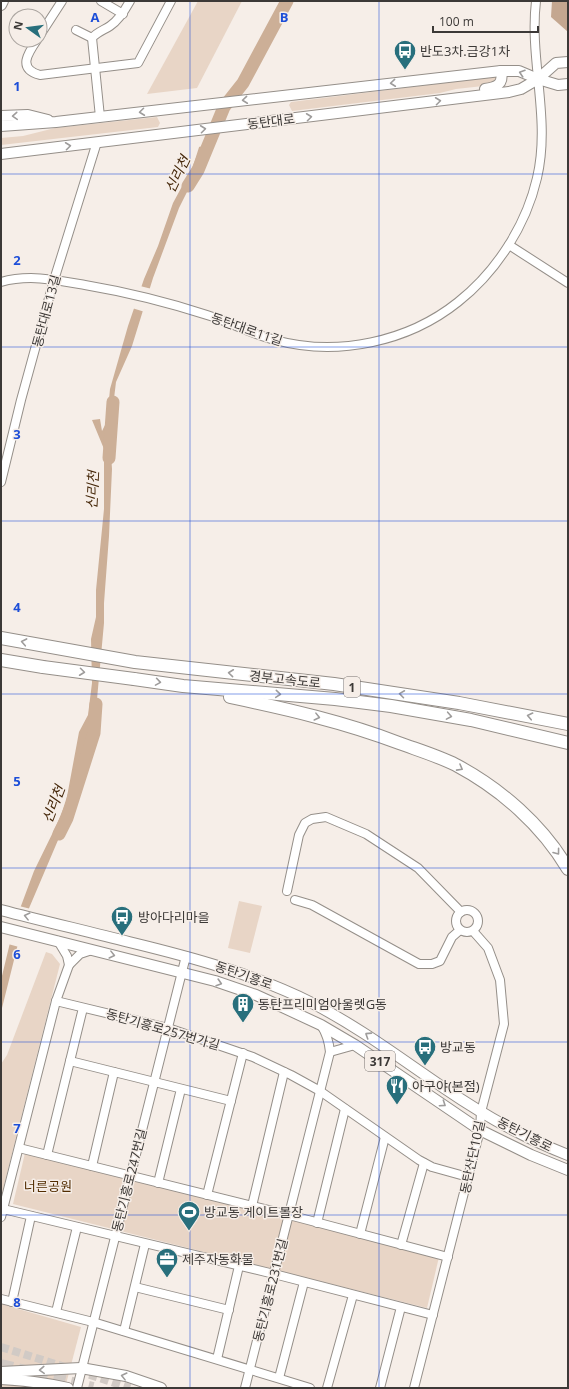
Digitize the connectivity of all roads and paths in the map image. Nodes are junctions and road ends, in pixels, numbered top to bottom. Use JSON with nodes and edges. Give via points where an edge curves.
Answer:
{"nodes":[{"id":1,"x":3,"y":1,"type":"edge"},
{"id":2,"x":62,"y":1,"type":"edge"},
{"id":3,"x":101,"y":1,"type":"edge"},
{"id":4,"x":130,"y":1,"type":"edge"},
{"id":5,"x":171,"y":1,"type":"edge"},
{"id":6,"x":536,"y":1,"type":"edge"},
{"id":7,"x":1,"y":5,"type":"edge"},
{"id":8,"x":123,"y":14,"type":"junction"},
{"id":9,"x":48,"y":23,"type":"edge"},
{"id":10,"x":76,"y":30,"type":"dead end"},
{"id":11,"x":92,"y":38,"type":"junction"},
{"id":12,"x":32,"y":48,"type":"edge"},
{"id":13,"x":568,"y":62,"type":"edge"},
{"id":14,"x":95,"y":68,"type":"junction"},
{"id":15,"x":502,"y":71,"type":"junction"},
{"id":16,"x":538,"y":79,"type":"junction"},
{"id":17,"x":568,"y":84,"type":"edge"},
{"id":18,"x":461,"y":98,"type":"junction"},
{"id":19,"x":1,"y":116,"type":"edge"},
{"id":20,"x":100,"y":117,"type":"junction"},
{"id":21,"x":56,"y":122,"type":"junction"},
{"id":22,"x":1,"y":126,"type":"edge"},
{"id":23,"x":1,"y":133,"type":"edge"},
{"id":24,"x":97,"y":142,"type":"junction"},
{"id":25,"x":52,"y":147,"type":"junction"},
{"id":26,"x":1,"y":154,"type":"edge"},
{"id":27,"x":1,"y":159,"type":"edge"},
{"id":28,"x":509,"y":245,"type":"junction"},
{"id":29,"x":54,"y":280,"type":"junction"},
{"id":30,"x":1,"y":282,"type":"edge"},
{"id":31,"x":568,"y":283,"type":"edge"},
{"id":32,"x":1,"y":482,"type":"edge"},
{"id":33,"x":1,"y":638,"type":"edge"},
{"id":34,"x":1,"y":660,"type":"edge"},
{"id":35,"x":183,"y":686,"type":"junction"},
{"id":36,"x":568,"y":724,"type":"edge"},
{"id":37,"x":568,"y":743,"type":"edge"},
{"id":38,"x":568,"y":869,"type":"edge"},
{"id":39,"x":287,"y":890,"type":"dead end"},
{"id":40,"x":295,"y":900,"type":"dead end"},
{"id":41,"x":1,"y":910,"type":"edge"},
{"id":42,"x":461,"y":912,"type":"junction"},
{"id":43,"x":1,"y":926,"type":"edge"},
{"id":44,"x":460,"y":930,"type":"junction"},
{"id":45,"x":473,"y":931,"type":"junction"},
{"id":46,"x":52,"y":940,"type":"junction"},
{"id":47,"x":93,"y":950,"type":"junction"},
{"id":48,"x":186,"y":956,"type":"junction"},
{"id":49,"x":69,"y":965,"type":"junction"},
{"id":50,"x":182,"y":972,"type":"junction"},
{"id":51,"x":56,"y":1001,"type":"junction"},
{"id":52,"x":83,"y":1008,"type":"junction"},
{"id":53,"x":320,"y":1025,"type":"junction"},
{"id":54,"x":168,"y":1028,"type":"junction"},
{"id":55,"x":355,"y":1044,"type":"junction"},
{"id":56,"x":330,"y":1052,"type":"junction"},
{"id":57,"x":243,"y":1053,"type":"junction"},
{"id":58,"x":70,"y":1061,"type":"junction"},
{"id":59,"x":114,"y":1072,"type":"junction"},
{"id":60,"x":284,"y":1072,"type":"junction"},
{"id":61,"x":154,"y":1082,"type":"junction"},
{"id":62,"x":181,"y":1089,"type":"junction"},
{"id":63,"x":320,"y":1091,"type":"junction"},
{"id":64,"x":231,"y":1101,"type":"junction"},
{"id":65,"x":345,"y":1109,"type":"junction"},
{"id":66,"x":481,"y":1112,"type":"junction"},
{"id":67,"x":480,"y":1130,"type":"junction"},
{"id":68,"x":385,"y":1137,"type":"junction"},
{"id":69,"x":19,"y":1148,"type":"junction"},
{"id":70,"x":47,"y":1155,"type":"junction"},
{"id":71,"x":568,"y":1155,"type":"edge"},
{"id":72,"x":424,"y":1163,"type":"junction"},
{"id":73,"x":92,"y":1166,"type":"junction"},
{"id":74,"x":568,"y":1170,"type":"edge"},
{"id":75,"x":130,"y":1176,"type":"junction"},
{"id":76,"x":468,"y":1177,"type":"junction"},
{"id":77,"x":158,"y":1183,"type":"junction"},
{"id":78,"x":207,"y":1195,"type":"junction"},
{"id":79,"x":252,"y":1206,"type":"junction"},
{"id":80,"x":2,"y":1213,"type":"edge"},
{"id":81,"x":289,"y":1215,"type":"junction"},
{"id":82,"x":31,"y":1216,"type":"junction"},
{"id":83,"x":317,"y":1222,"type":"junction"},
{"id":84,"x":77,"y":1227,"type":"junction"},
{"id":85,"x":360,"y":1234,"type":"junction"},
{"id":86,"x":114,"y":1237,"type":"junction"},
{"id":87,"x":145,"y":1244,"type":"junction"},
{"id":88,"x":401,"y":1245,"type":"junction"},
{"id":89,"x":448,"y":1257,"type":"junction"},
{"id":90,"x":239,"y":1266,"type":"junction"},
{"id":91,"x":274,"y":1274,"type":"junction"},
{"id":92,"x":304,"y":1282,"type":"junction"},
{"id":93,"x":135,"y":1287,"type":"junction"},
{"id":94,"x":352,"y":1295,"type":"junction"},
{"id":95,"x":1,"y":1299,"type":"edge"},
{"id":96,"x":12,"y":1302,"type":"junction"},
{"id":97,"x":401,"y":1307,"type":"junction"},
{"id":98,"x":229,"y":1310,"type":"junction"},
{"id":99,"x":56,"y":1312,"type":"junction"},
{"id":100,"x":433,"y":1316,"type":"junction"},
{"id":101,"x":93,"y":1322,"type":"junction"},
{"id":102,"x":124,"y":1331,"type":"junction"},
{"id":103,"x":217,"y":1359,"type":"junction"},
{"id":104,"x":81,"y":1368,"type":"junction"},
{"id":105,"x":249,"y":1369,"type":"junction"},
{"id":106,"x":1,"y":1372,"type":"edge"},
{"id":107,"x":279,"y":1378,"type":"junction"},
{"id":108,"x":1,"y":1379,"type":"edge"},
{"id":109,"x":154,"y":1387,"type":"edge"},
{"id":110,"x":68,"y":1388,"type":"edge"},
{"id":111,"x":76,"y":1388,"type":"edge"},
{"id":112,"x":245,"y":1388,"type":"edge"},
{"id":113,"x":310,"y":1388,"type":"edge"},
{"id":114,"x":328,"y":1388,"type":"edge"},
{"id":115,"x":380,"y":1388,"type":"edge"},
{"id":116,"x":414,"y":1388,"type":"edge"}],
"edges":[{"from":1,"to":7,"type":"main road"},
{"from":2,"to":9,"type":"street"},
{"from":3,"to":8,"type":"street"},
{"from":4,"to":8,"type":"street"},
{"from":5,"to":14,"type":"street","via":[[138,63]]},
{"from":6,"to":16,"type":"street","name":"동탄대로11길","via":[[534,43]]},
{"from":8,"to":11,"type":"street","via":[[111,26]]},
{"from":10,"to":11,"type":"street"},
{"from":11,"to":14,"type":"street"},
{"from":12,"to":14,"type":"street","via":[[26,59],[27,65],[32,72],[40,75]]},
{"from":13,"to":16,"type":"main road","name":"동탄대로","via":[[556,63]]},
{"from":14,"to":20,"type":"street"},
{"from":16,"to":15,"type":"main road","name":"동탄대로","one_way":true,"via":[[519,71]]},
{"from":15,"to":18,"type":"main road","via":[[501,83],[497,87],[468,92]]},
{"from":15,"to":20,"type":"main road","name":"동탄대로","one_way":true},
{"from":16,"to":17,"type":"main road","name":"동탄대로","via":[[558,85]]},
{"from":16,"to":18,"type":"main road","name":"동탄대로","via":[[521,89],[509,92]]},
{"from":16,"to":28,"type":"street","name":"동탄대로11길","via":[[542,110],[540,166],[532,197]]},
{"from":24,"to":18,"type":"main road","name":"동탄대로","one_way":true},
{"from":21,"to":19,"type":"main road","one_way":true,"via":[[28,115]]},
{"from":20,"to":21,"type":"main road","name":"동탄대로"},
{"from":21,"to":22,"type":"main road","name":"동탄대로"},
{"from":21,"to":23,"type":"main road","via":[[27,130]]},
{"from":25,"to":24,"type":"main road","name":"동탄대로","one_way":true},
{"from":24,"to":29,"type":"street","name":"동탄대로13길"},
{"from":25,"to":26,"type":"main road","name":"동탄대로"},
{"from":25,"to":27,"type":"main road"},
{"from":28,"to":29,"type":"street","name":"동탄대로11길","via":[[469,293],[432,320],[376,341],[339,346],[290,344],[186,309],[103,288]]},
{"from":28,"to":31,"type":"street"},
{"from":29,"to":30,"type":"street","via":[[26,278]]},
{"from":29,"to":32,"type":"street","name":"동탄대로13길"},
{"from":36,"to":33,"type":"highway","name":"경부고속도로","number":"1","one_way":true,"via":[[496,709],[334,684],[135,662]]},
{"from":34,"to":35,"type":"highway","name":"경부고속도로","number":"1","one_way":true,"bridge":true},
{"from":35,"to":37,"type":"highway","name":"경부고속도로","number":"1","one_way":true,"via":[[391,706],[471,720]]},
{"from":35,"to":38,"type":"highway","one_way":true,"via":[[343,724],[377,734],[454,765],[494,789],[517,808],[548,840]]},
{"from":39,"to":42,"type":"street","via":[[299,835],[305,823],[326,817],[366,834],[418,868]]},
{"from":40,"to":44,"type":"street","via":[[312,905],[419,964],[440,961],[452,937]]},
{"from":48,"to":41,"type":"main road","name":"동탄기흥로","number":"317","one_way":true},
{"from":42,"to":44,"type":"street","via":[[456,920]]},
{"from":42,"to":45,"type":"street","via":[[469,910],[475,914],[478,921]]},
{"from":43,"to":46,"type":"main road","name":"동탄기흥로","number":"317"},
{"from":44,"to":45,"type":"street"},
{"from":45,"to":66,"type":"street","name":"동탄산단10길","via":[[488,948],[500,980],[504,1024]]},
{"from":46,"to":47,"type":"main road","name":"동탄기흥로","number":"317"},
{"from":46,"to":49,"type":"street","via":[[67,956]]},
{"from":47,"to":49,"type":"street","via":[[80,954]]},
{"from":47,"to":50,"type":"main road","name":"동탄기흥로","number":"317","one_way":true},
{"from":48,"to":50,"type":"street","name":"동탄기흥로247번길"},
{"from":66,"to":48,"type":"main road","name":"동탄기흥로","number":"317","one_way":true,"via":[[366,1034],[312,1003],[255,978]]},
{"from":49,"to":51,"type":"street"},
{"from":50,"to":53,"type":"main road","name":"동탄기흥로","number":"317","one_way":true,"via":[[256,995]]},
{"from":50,"to":54,"type":"street","name":"동탄기흥로247번길"},
{"from":51,"to":52,"type":"street","name":"동탄기흥로257번가길"},
{"from":51,"to":69,"type":"street"},
{"from":52,"to":54,"type":"street","name":"동탄기흥로257번가길"},
{"from":52,"to":58,"type":"street"},
{"from":53,"to":55,"type":"main road","name":"동탄기흥로","number":"317"},
{"from":53,"to":56,"type":"street","via":[[328,1038]]},
{"from":54,"to":57,"type":"street","name":"동탄기흥로257번가길"},
{"from":54,"to":61,"type":"street","name":"동탄기흥로247번길"},
{"from":55,"to":56,"type":"street"},
{"from":55,"to":67,"type":"main road","name":"동탄기흥로","number":"317","one_way":true},
{"from":56,"to":63,"type":"street","name":"동탄기흥로231번길"},
{"from":57,"to":60,"type":"street","name":"동탄기흥로257번가길"},
{"from":57,"to":64,"type":"street"},
{"from":58,"to":59,"type":"street"},
{"from":58,"to":70,"type":"street"},
{"from":59,"to":61,"type":"street"},
{"from":59,"to":73,"type":"street"},
{"from":60,"to":63,"type":"street","name":"동탄기흥로257번가길"},
{"from":60,"to":79,"type":"street"},
{"from":61,"to":62,"type":"street"},
{"from":61,"to":75,"type":"street","name":"동탄기흥로247번길"},
{"from":62,"to":64,"type":"street"},
{"from":62,"to":77,"type":"street"},
{"from":63,"to":65,"type":"street","name":"동탄기흥로257번가길"},
{"from":63,"to":81,"type":"street","name":"동탄기흥로231번길"},
{"from":64,"to":78,"type":"street"},
{"from":65,"to":68,"type":"street","name":"동탄기흥로257번가길"},
{"from":65,"to":83,"type":"street"},
{"from":66,"to":67,"type":"street","name":"동탄산단10길"},
{"from":66,"to":71,"type":"main road","name":"동탄기흥로","number":"317"},
{"from":67,"to":74,"type":"main road","name":"동탄기흥로","number":"317"},
{"from":67,"to":76,"type":"street","name":"동탄산단10길"},
{"from":68,"to":72,"type":"street","name":"동탄기흥로257번가길"},
{"from":68,"to":85,"type":"street"},
{"from":69,"to":70,"type":"street"},
{"from":69,"to":80,"type":"street"},
{"from":70,"to":73,"type":"street"},
{"from":72,"to":76,"type":"street","name":"동탄기흥로257번가길"},
{"from":72,"to":88,"type":"street"},
{"from":73,"to":75,"type":"street"},
{"from":75,"to":77,"type":"street"},
{"from":75,"to":86,"type":"street","name":"동탄기흥로247번길"},
{"from":76,"to":89,"type":"street","name":"동탄산단10길"},
{"from":77,"to":78,"type":"street"},
{"from":78,"to":79,"type":"street"},
{"from":79,"to":81,"type":"street"},
{"from":80,"to":82,"type":"street"},
{"from":81,"to":83,"type":"street"},
{"from":81,"to":91,"type":"street","name":"동탄기흥로231번길"},
{"from":82,"to":84,"type":"street"},
{"from":82,"to":96,"type":"street"},
{"from":83,"to":85,"type":"street"},
{"from":84,"to":86,"type":"street"},
{"from":84,"to":99,"type":"street"},
{"from":85,"to":88,"type":"street"},
{"from":86,"to":87,"type":"street"},
{"from":86,"to":101,"type":"street","name":"동탄기흥로247번길"},
{"from":87,"to":90,"type":"street"},
{"from":87,"to":93,"type":"street"},
{"from":88,"to":89,"type":"street"},
{"from":89,"to":100,"type":"street","name":"동탄산단10길"},
{"from":90,"to":91,"type":"street"},
{"from":90,"to":98,"type":"street"},
{"from":91,"to":92,"type":"street"},
{"from":91,"to":105,"type":"street","name":"동탄기흥로231번길"},
{"from":92,"to":94,"type":"street"},
{"from":92,"to":107,"type":"street"},
{"from":93,"to":98,"type":"street"},
{"from":93,"to":102,"type":"street"},
{"from":94,"to":97,"type":"street"},
{"from":94,"to":114,"type":"street"},
{"from":95,"to":96,"type":"street"},
{"from":96,"to":99,"type":"street"},
{"from":97,"to":100,"type":"street"},
{"from":97,"to":115,"type":"street"},
{"from":98,"to":103,"type":"street"},
{"from":99,"to":101,"type":"street"},
{"from":100,"to":116,"type":"street","name":"동탄산단10길"},
{"from":101,"to":102,"type":"street"},
{"from":101,"to":104,"type":"street","name":"동탄기흥로247번길"},
{"from":102,"to":103,"type":"street"},
{"from":103,"to":105,"type":"street"},
{"from":104,"to":106,"type":"main road","one_way":true},
{"from":109,"to":104,"type":"main road","one_way":true,"via":[[126,1376]]},
{"from":104,"to":111,"type":"street","name":"동탄기흥로247번길"},
{"from":105,"to":107,"type":"street"},
{"from":105,"to":112,"type":"street","name":"동탄기흥로231번길"},
{"from":107,"to":113,"type":"street"},
{"from":108,"to":110,"type":"main road"}]}
